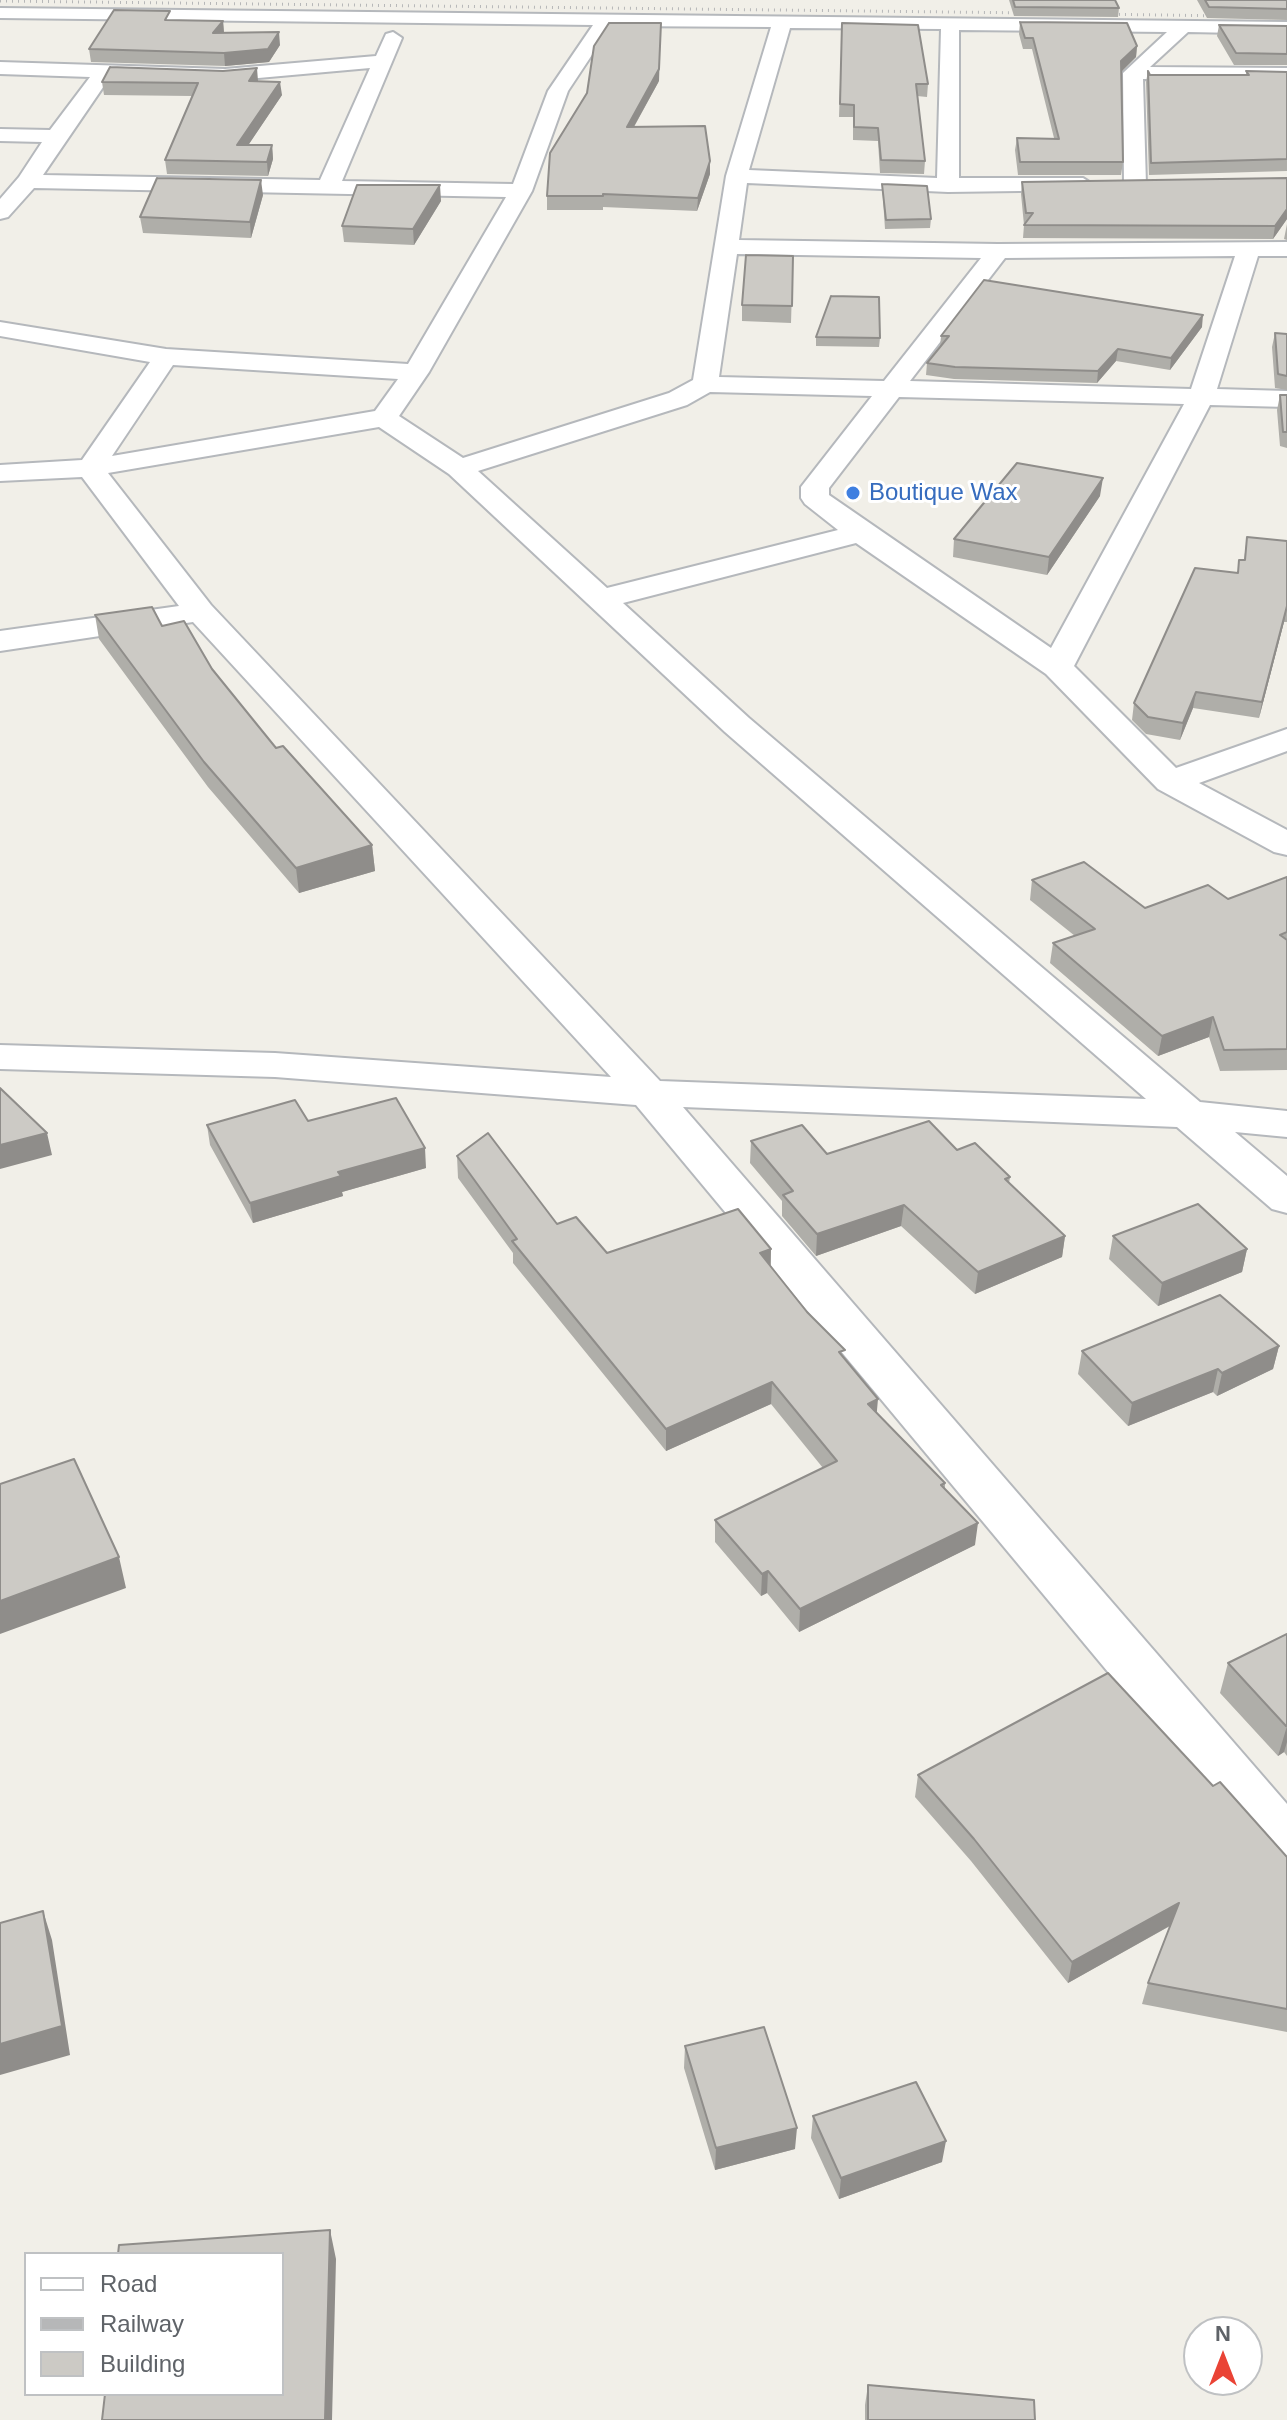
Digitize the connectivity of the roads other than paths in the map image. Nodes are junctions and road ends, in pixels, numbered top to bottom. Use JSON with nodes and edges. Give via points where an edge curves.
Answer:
{"nodes":[{"id":1,"x":118,"y":7,"type":"edge"},
{"id":2,"x":0,"y":13,"type":"edge"},
{"id":3,"x":402,"y":18,"type":"junction"},
{"id":4,"x":606,"y":20,"type":"junction"},
{"id":5,"x":782,"y":23,"type":"junction"},
{"id":6,"x":950,"y":25,"type":"junction"},
{"id":7,"x":1182,"y":28,"type":"junction"},
{"id":8,"x":1287,"y":28,"type":"edge"},
{"id":9,"x":382,"y":61,"type":"junction"},
{"id":10,"x":0,"y":68,"type":"edge"},
{"id":11,"x":103,"y":73,"type":"junction"},
{"id":12,"x":1133,"y":73,"type":"junction"},
{"id":13,"x":1287,"y":74,"type":"edge"},
{"id":14,"x":0,"y":135,"type":"edge"},
{"id":15,"x":56,"y":136,"type":"junction"},
{"id":16,"x":737,"y":176,"type":"junction"},
{"id":17,"x":28,"y":181,"type":"junction"},
{"id":18,"x":948,"y":185,"type":"junction"},
{"id":19,"x":328,"y":187,"type":"junction"},
{"id":20,"x":521,"y":191,"type":"junction"},
{"id":21,"x":0,"y":212,"type":"edge"},
{"id":22,"x":727,"y":247,"type":"junction"},
{"id":23,"x":1249,"y":249,"type":"junction"},
{"id":24,"x":1287,"y":249,"type":"edge"},
{"id":25,"x":998,"y":251,"type":"junction"},
{"id":26,"x":0,"y":329,"type":"edge"},
{"id":27,"x":166,"y":357,"type":"junction"},
{"id":28,"x":416,"y":372,"type":"junction"},
{"id":29,"x":705,"y":384,"type":"junction"},
{"id":30,"x":892,"y":390,"type":"junction"},
{"id":31,"x":1201,"y":397,"type":"junction"},
{"id":32,"x":1287,"y":399,"type":"edge"},
{"id":33,"x":384,"y":418,"type":"junction"},
{"id":34,"x":90,"y":468,"type":"junction"},
{"id":35,"x":459,"y":468,"type":"junction"},
{"id":36,"x":0,"y":473,"type":"edge"},
{"id":37,"x":861,"y":533,"type":"junction"},
{"id":38,"x":602,"y":599,"type":"junction"},
{"id":39,"x":200,"y":612,"type":"junction"},
{"id":40,"x":0,"y":641,"type":"edge"},
{"id":41,"x":1057,"y":667,"type":"junction"},
{"id":42,"x":1287,"y":739,"type":"edge"},
{"id":43,"x":1170,"y":782,"type":"junction"},
{"id":44,"x":1287,"y":844,"type":"edge"},
{"id":45,"x":0,"y":1057,"type":"edge"},
{"id":46,"x":648,"y":1093,"type":"junction"},
{"id":47,"x":1189,"y":1114,"type":"junction"},
{"id":48,"x":1287,"y":1124,"type":"edge"},
{"id":49,"x":1287,"y":1199,"type":"edge"},
{"id":50,"x":1287,"y":1845,"type":"edge"}],
"edges":[{"from":1,"to":2,"type":"street"},
{"from":1,"to":3,"type":"street"},
{"from":3,"to":4,"type":"street"},
{"from":3,"to":9,"type":"street"},
{"from":4,"to":5,"type":"street"},
{"from":4,"to":20,"type":"street","via":[[558,91]]},
{"from":5,"to":6,"type":"street"},
{"from":5,"to":16,"type":"street"},
{"from":6,"to":7,"type":"street"},
{"from":6,"to":18,"type":"street"},
{"from":7,"to":8,"type":"street"},
{"from":7,"to":12,"type":"street"},
{"from":9,"to":11,"type":"street","via":[[247,75]]},
{"from":9,"to":19,"type":"street"},
{"from":10,"to":11,"type":"street"},
{"from":11,"to":15,"type":"street"},
{"from":12,"to":13,"type":"street"},
{"from":12,"to":18,"type":"street","via":[[1127,185]]},
{"from":14,"to":15,"type":"street"},
{"from":15,"to":17,"type":"street"},
{"from":16,"to":18,"type":"street"},
{"from":16,"to":22,"type":"street"},
{"from":17,"to":19,"type":"street"},
{"from":17,"to":21,"type":"street"},
{"from":19,"to":20,"type":"street"},
{"from":20,"to":28,"type":"street"},
{"from":22,"to":25,"type":"street"},
{"from":22,"to":29,"type":"street"},
{"from":23,"to":24,"type":"street"},
{"from":23,"to":25,"type":"street"},
{"from":23,"to":31,"type":"street"},
{"from":25,"to":30,"type":"street"},
{"from":26,"to":27,"type":"street"},
{"from":27,"to":28,"type":"street"},
{"from":27,"to":34,"type":"street"},
{"from":28,"to":33,"type":"street"},
{"from":29,"to":30,"type":"street"},
{"from":29,"to":35,"type":"street","via":[[678,399]]},
{"from":30,"to":31,"type":"street"},
{"from":30,"to":37,"type":"street","via":[[815,487],[815,498]]},
{"from":31,"to":32,"type":"street"},
{"from":31,"to":41,"type":"street"},
{"from":33,"to":34,"type":"street"},
{"from":33,"to":35,"type":"street"},
{"from":34,"to":36,"type":"street"},
{"from":34,"to":39,"type":"street"},
{"from":35,"to":38,"type":"street"},
{"from":37,"to":38,"type":"street"},
{"from":37,"to":41,"type":"street"},
{"from":38,"to":47,"type":"street","via":[[737,725]]},
{"from":39,"to":40,"type":"street"},
{"from":39,"to":46,"type":"street"},
{"from":41,"to":43,"type":"street"},
{"from":42,"to":43,"type":"street"},
{"from":43,"to":44,"type":"street"},
{"from":45,"to":46,"type":"street","via":[[275,1065]]},
{"from":46,"to":47,"type":"street"},
{"from":46,"to":50,"type":"street"},
{"from":47,"to":48,"type":"street"},
{"from":47,"to":49,"type":"street"}]}
